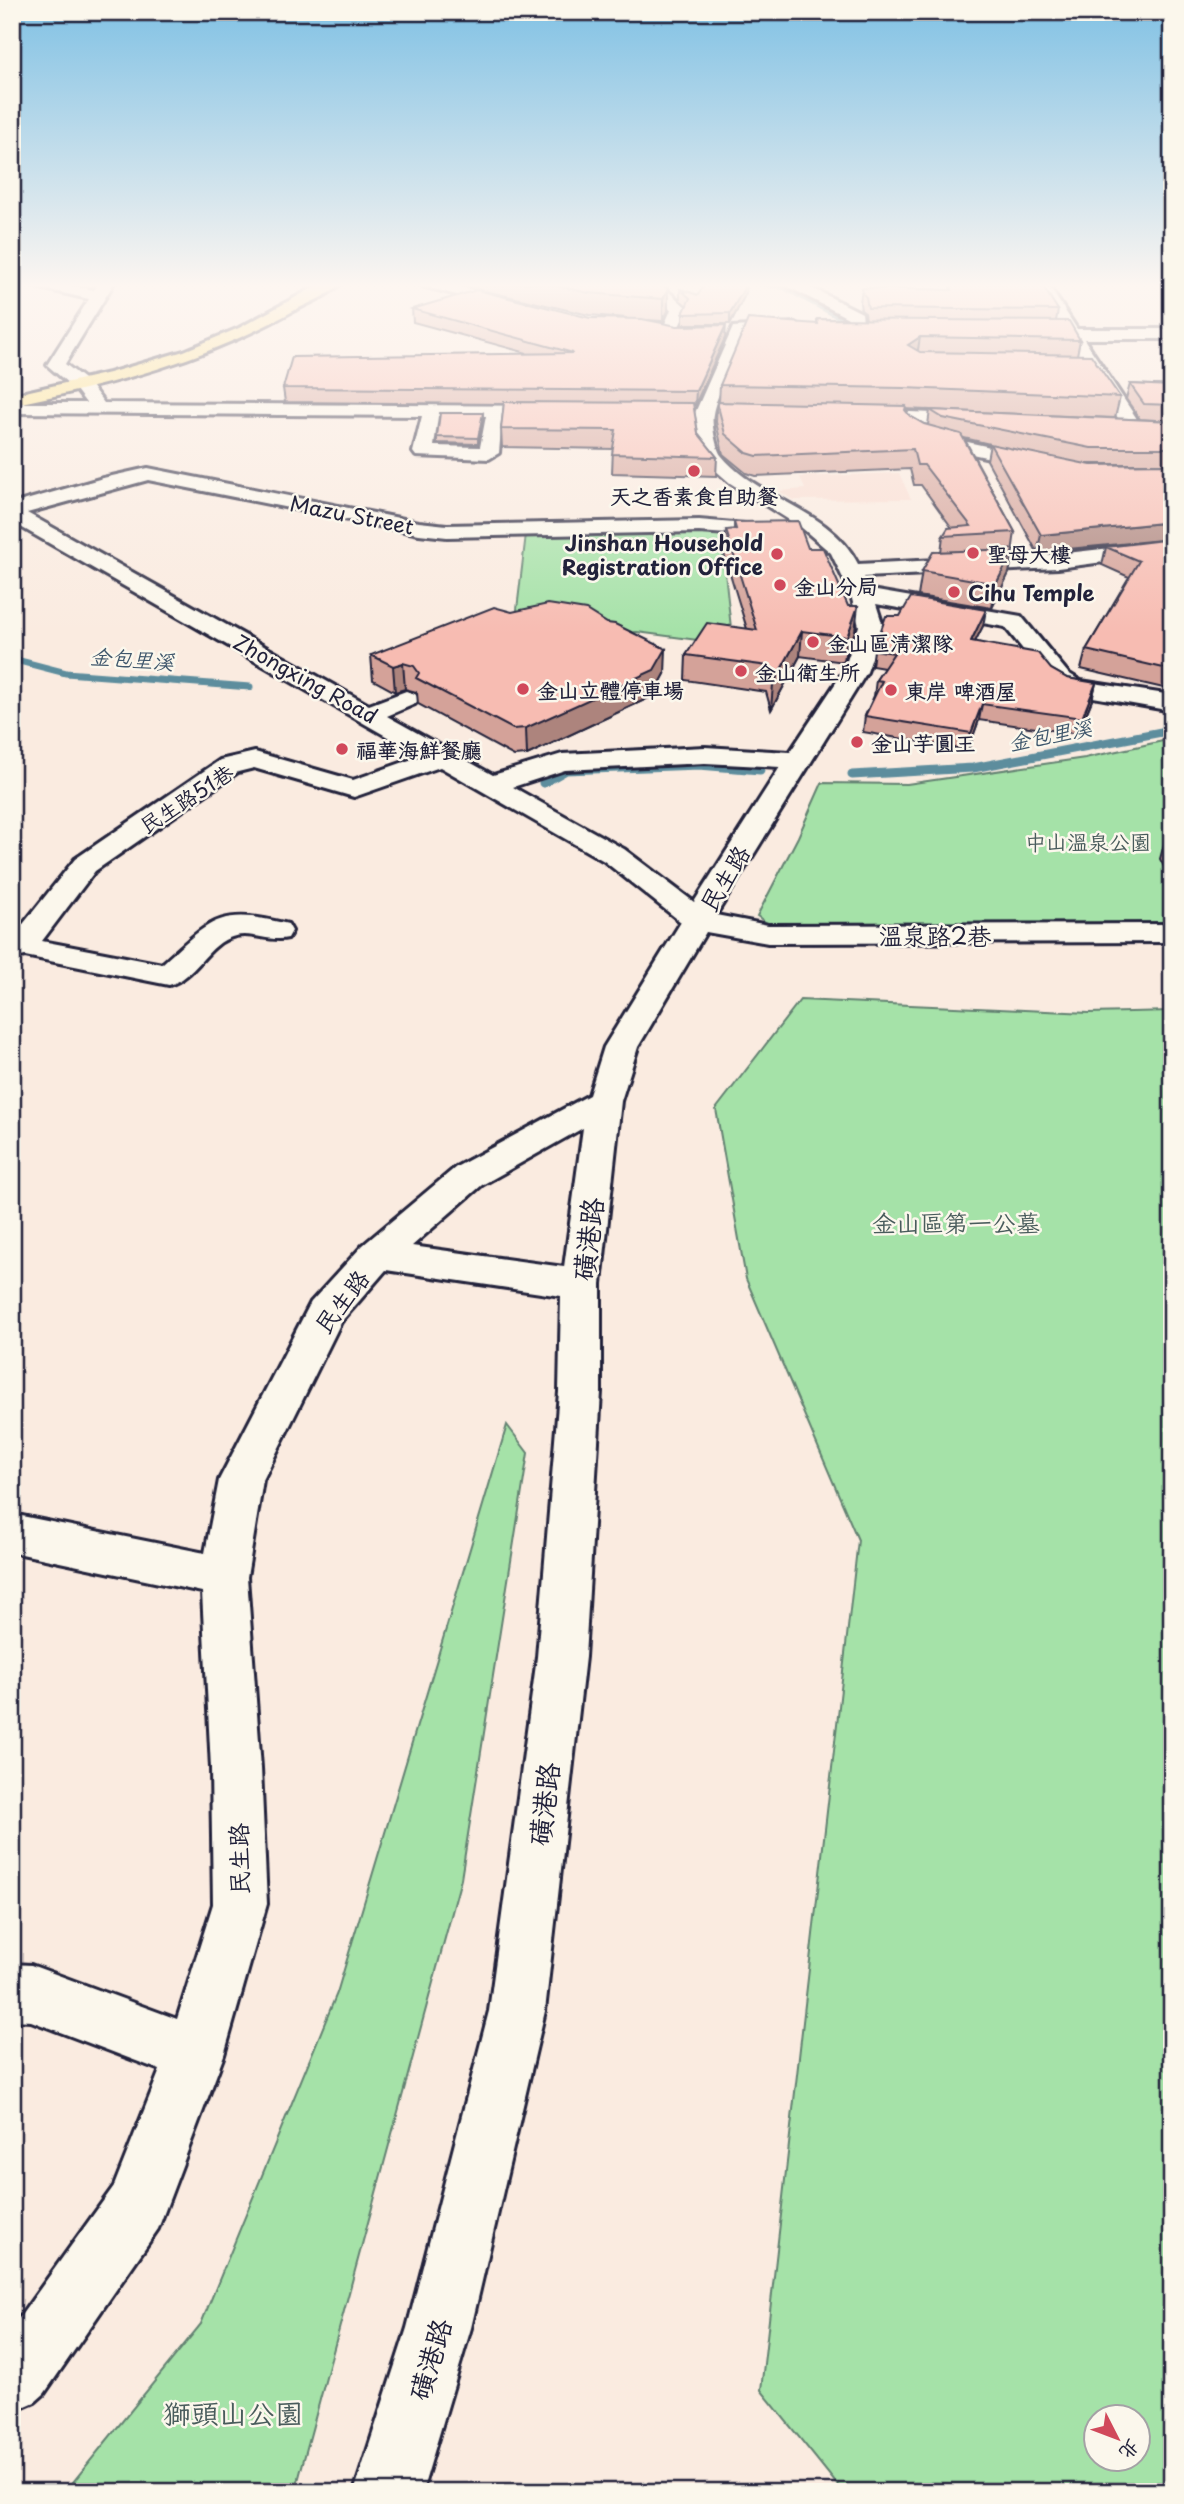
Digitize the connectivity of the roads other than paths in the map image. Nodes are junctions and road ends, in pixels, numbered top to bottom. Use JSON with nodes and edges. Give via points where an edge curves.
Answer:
{"nodes":[{"id":1,"x":92,"y":400,"type":"edge"},
{"id":2,"x":707,"y":400,"type":"edge"},
{"id":3,"x":1115,"y":400,"type":"edge"},
{"id":4,"x":98,"y":407,"type":"junction"},
{"id":5,"x":12,"y":408,"type":"edge"},
{"id":6,"x":846,"y":416,"type":"edge"},
{"id":7,"x":901,"y":417,"type":"junction"},
{"id":8,"x":12,"y":418,"type":"edge"},
{"id":9,"x":430,"y":418,"type":"junction"},
{"id":10,"x":494,"y":418,"type":"junction"},
{"id":11,"x":997,"y":422,"type":"edge"},
{"id":12,"x":1106,"y":427,"type":"edge"},
{"id":13,"x":1060,"y":468,"type":"edge"},
{"id":14,"x":772,"y":502,"type":"junction"},
{"id":15,"x":12,"y":512,"type":"edge"},
{"id":16,"x":699,"y":526,"type":"junction"},
{"id":17,"x":823,"y":534,"type":"junction"},
{"id":18,"x":1016,"y":537,"type":"dead end"},
{"id":19,"x":1172,"y":547,"type":"edge"},
{"id":20,"x":1029,"y":562,"type":"junction"},
{"id":21,"x":849,"y":571,"type":"junction"},
{"id":22,"x":862,"y":595,"type":"junction"},
{"id":23,"x":405,"y":699,"type":"edge"},
{"id":24,"x":1172,"y":703,"type":"edge"},
{"id":25,"x":369,"y":714,"type":"junction"},
{"id":26,"x":443,"y":757,"type":"junction"},
{"id":27,"x":797,"y":761,"type":"junction"},
{"id":28,"x":491,"y":785,"type":"junction"},
{"id":29,"x":699,"y":920,"type":"junction"},
{"id":30,"x":277,"y":931,"type":"dead end"},
{"id":31,"x":1172,"y":933,"type":"edge"},
{"id":32,"x":17,"y":948,"type":"edge"},
{"id":33,"x":604,"y":1101,"type":"junction"},
{"id":34,"x":377,"y":1255,"type":"junction"},
{"id":35,"x":581,"y":1284,"type":"junction"},
{"id":36,"x":12,"y":1533,"type":"edge"},
{"id":37,"x":224,"y":1577,"type":"junction"},
{"id":38,"x":12,"y":1992,"type":"edge"},
{"id":39,"x":195,"y":2055,"type":"junction"},
{"id":40,"x":12,"y":2379,"type":"edge"},
{"id":41,"x":388,"y":2492,"type":"edge"}],
"edges":[{"from":1,"to":4,"type":"street"},
{"from":2,"to":14,"type":"street","name":"民生路","via":[[700,415],[713,458]]},
{"from":3,"to":12,"type":"street","via":[[1140,428]]},
{"from":4,"to":5,"type":"street"},
{"from":4,"to":10,"type":"street","via":[[573,415]]},
{"from":6,"to":7,"type":"street"},
{"from":7,"to":11,"type":"street"},
{"from":7,"to":13,"type":"street","via":[[934,440],[973,457]]},
{"from":8,"to":9,"type":"street"},
{"from":9,"to":10,"type":"street"},
{"from":9,"to":10,"type":"street","via":[[423,452],[489,453]]},
{"from":14,"to":16,"type":"street","name":"Mazu Street","via":[[770,510],[753,520]]},
{"from":14,"to":17,"type":"street","name":"民生路"},
{"from":15,"to":16,"type":"street","name":"Mazu Street","via":[[148,474],[447,531]]},
{"from":15,"to":25,"type":"street","name":"Zhongxing Road"},
{"from":16,"to":17,"type":"street","name":"Mazu Street"},
{"from":17,"to":21,"type":"street","name":"民生路","via":[[840,550]]},
{"from":18,"to":20,"type":"street"},
{"from":19,"to":20,"type":"street"},
{"from":20,"to":21,"type":"street"},
{"from":21,"to":22,"type":"street","name":"民生路"},
{"from":22,"to":24,"type":"street","via":[[1013,621],[1059,678],[1074,687]]},
{"from":22,"to":27,"type":"street","name":"民生路","via":[[871,626],[855,672]]},
{"from":23,"to":25,"type":"street"},
{"from":25,"to":26,"type":"street","name":"Zhongxing Road"},
{"from":26,"to":28,"type":"street","name":"Zhongxing Road"},
{"from":26,"to":32,"type":"street","name":"民生路51巷","via":[[354,789],[255,760],[229,766],[85,865]]},
{"from":27,"to":28,"type":"street","via":[[705,755],[562,762]]},
{"from":27,"to":29,"type":"street","name":"民生路"},
{"from":28,"to":29,"type":"street","name":"Zhongxing Road","via":[[614,855]]},
{"from":29,"to":31,"type":"street","name":"溫泉路2巷","via":[[768,934]]},
{"from":29,"to":33,"type":"street","name":"民生路","via":[[621,1047]]},
{"from":30,"to":32,"type":"street","via":[[239,924],[215,932],[169,975]]},
{"from":33,"to":34,"type":"street","name":"民生路","via":[[470,1176]]},
{"from":33,"to":35,"type":"street","name":"磺港路"},
{"from":34,"to":35,"type":"street"},
{"from":34,"to":37,"type":"street","name":"民生路","via":[[325,1314],[241,1480]]},
{"from":35,"to":41,"type":"street","name":"磺港路","via":[[580,1392],[561,1657],[517,2011],[439,2328]]},
{"from":36,"to":37,"type":"street"},
{"from":37,"to":39,"type":"street","name":"民生路","via":[[240,1904]]},
{"from":38,"to":39,"type":"street","via":[[31,1993]]},
{"from":39,"to":40,"type":"street","name":"民生路","via":[[136,2207]]}]}
